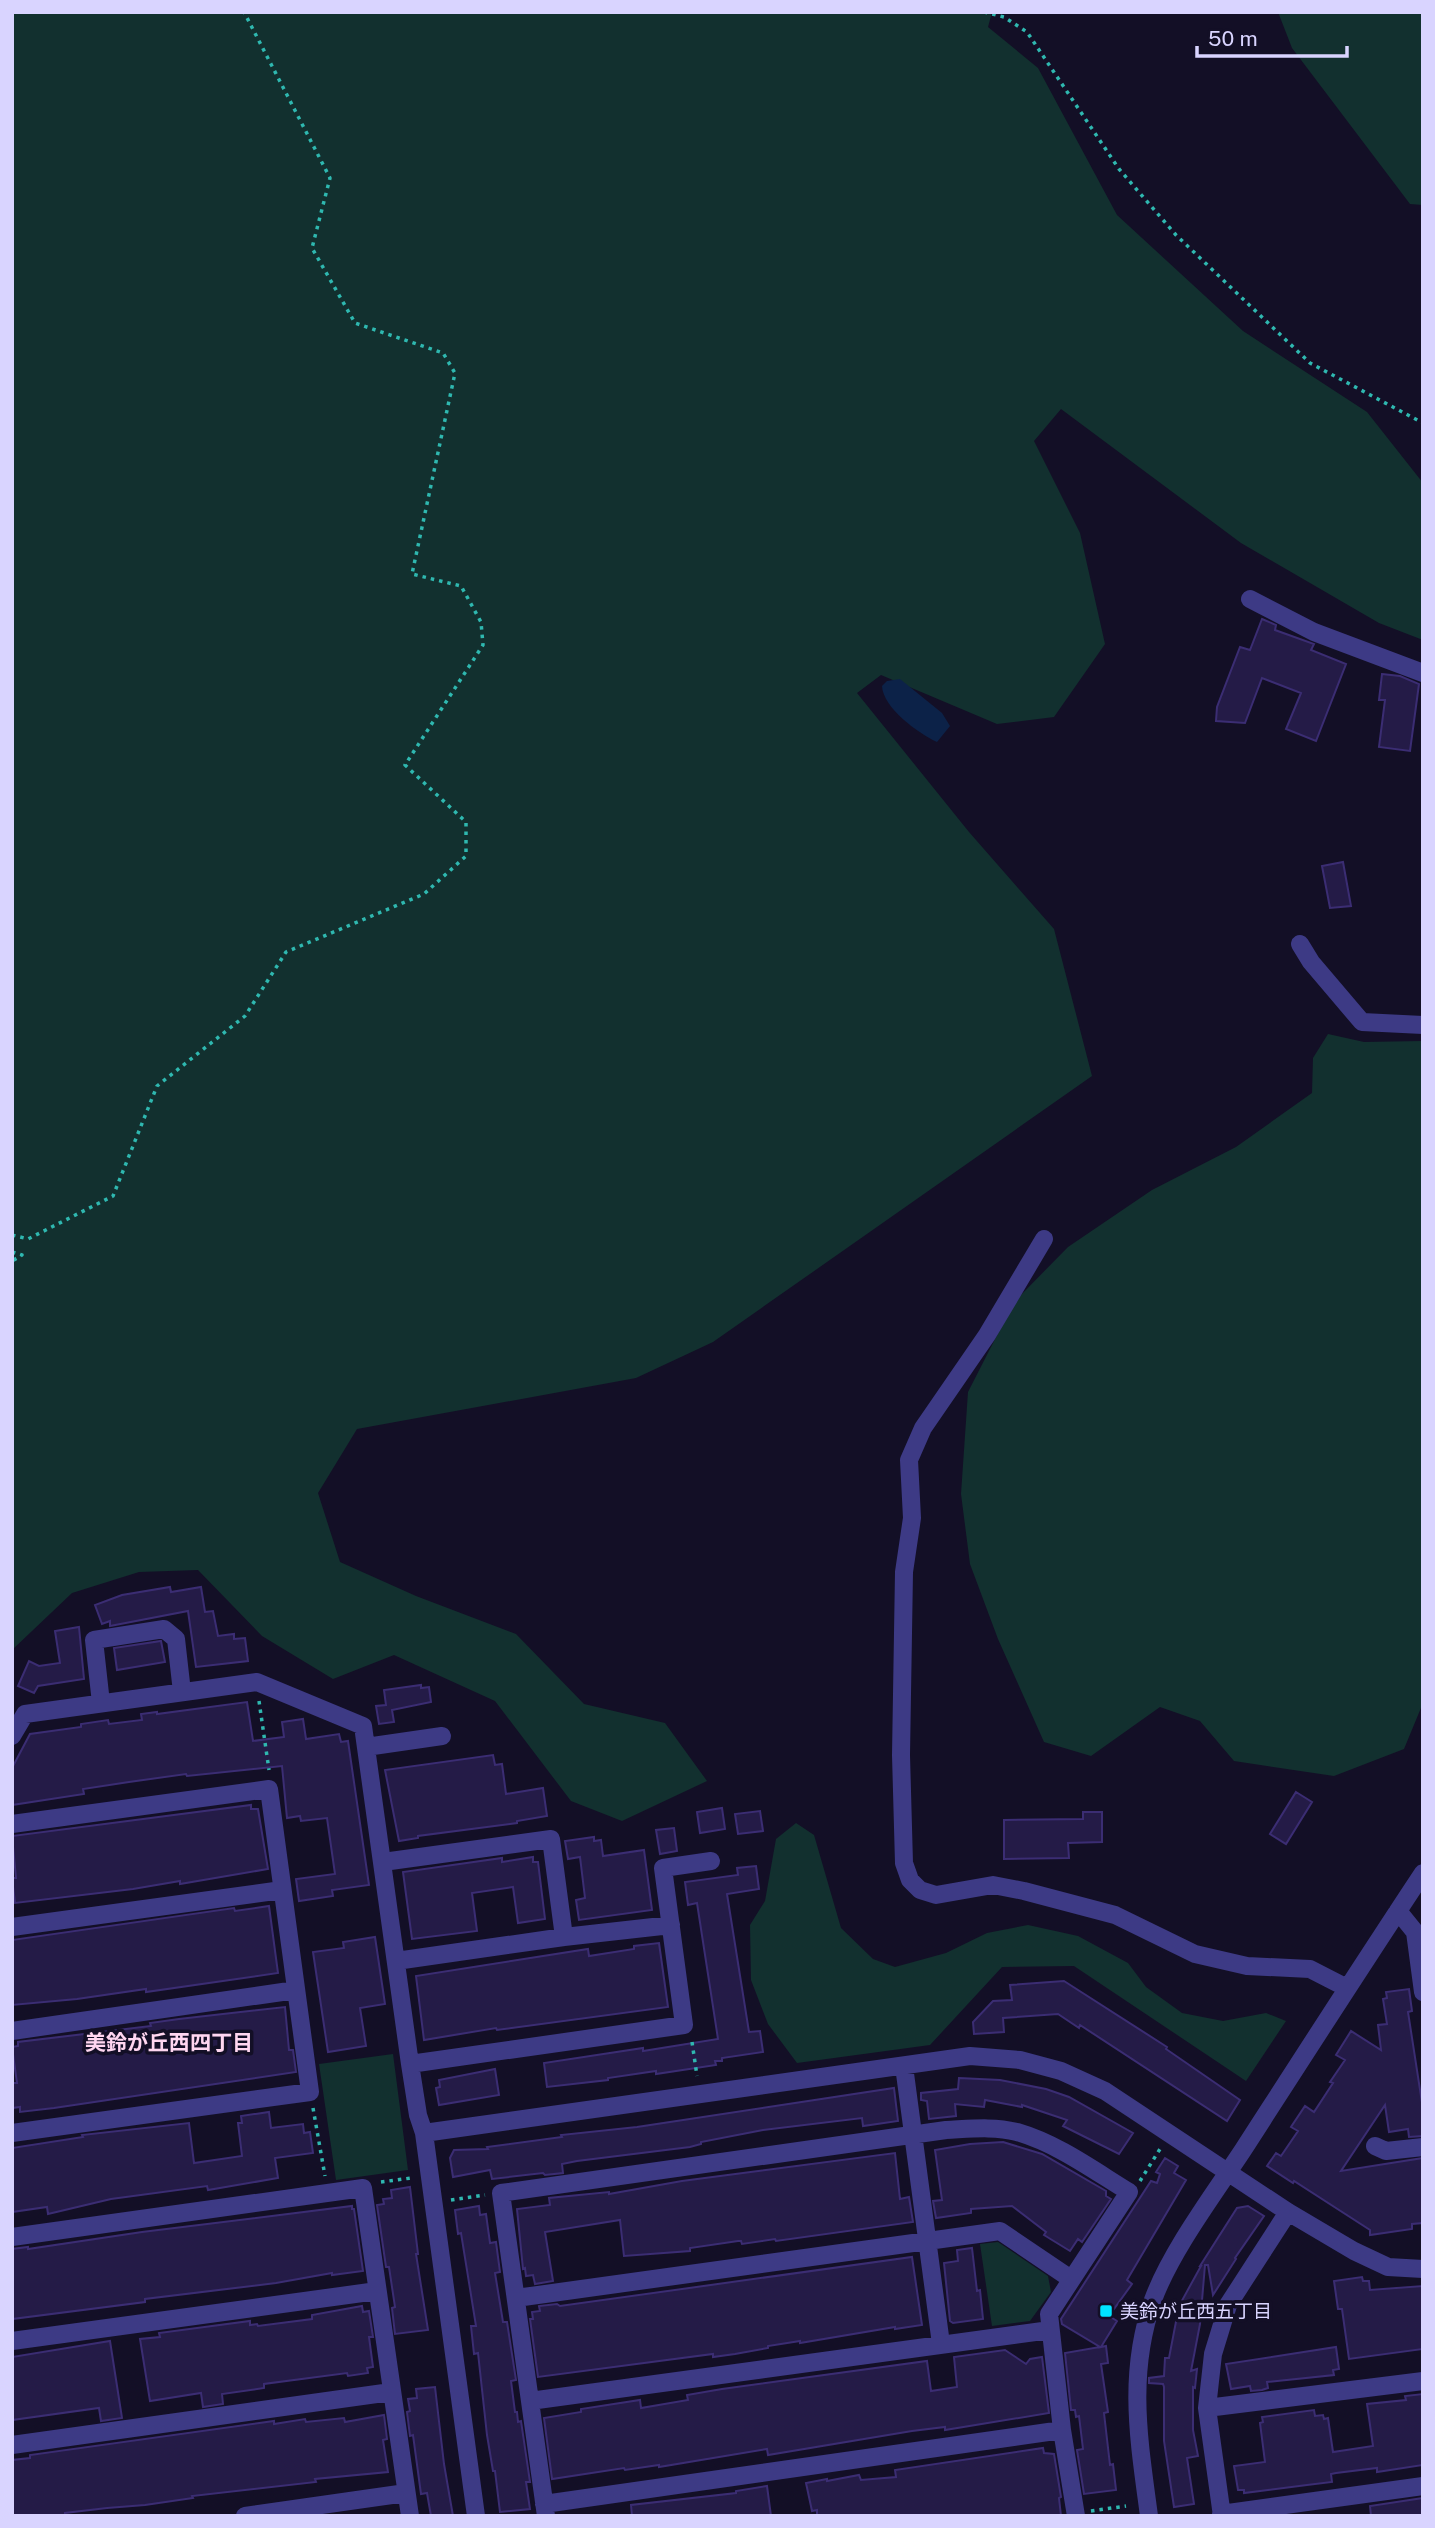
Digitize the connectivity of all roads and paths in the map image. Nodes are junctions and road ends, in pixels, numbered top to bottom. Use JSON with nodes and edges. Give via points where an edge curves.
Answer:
{"nodes":[{"id":1,"x":244,"y":12,"type":"edge"},
{"id":2,"x":984,"y":12,"type":"edge"},
{"id":3,"x":1423,"y":423,"type":"edge"},
{"id":4,"x":1250,"y":599,"type":"dead end"},
{"id":5,"x":1423,"y":673,"type":"edge"},
{"id":6,"x":1300,"y":944,"type":"dead end"},
{"id":7,"x":1423,"y":1025,"type":"edge"},
{"id":8,"x":12,"y":1236,"type":"edge"},
{"id":9,"x":1044,"y":1239,"type":"dead end"},
{"id":10,"x":12,"y":1252,"type":"edge"},
{"id":11,"x":12,"y":1261,"type":"edge"},
{"id":12,"x":257,"y":1682,"type":"junction"},
{"id":13,"x":182,"y":1692,"type":"junction"},
{"id":14,"x":101,"y":1703,"type":"junction"},
{"id":15,"x":442,"y":1735,"type":"dead end"},
{"id":16,"x":12,"y":1736,"type":"edge"},
{"id":17,"x":366,"y":1747,"type":"junction"},
{"id":18,"x":269,"y":1789,"type":"junction"},
{"id":19,"x":12,"y":1824,"type":"edge"},
{"id":20,"x":711,"y":1860,"type":"dead end"},
{"id":21,"x":383,"y":1862,"type":"junction"},
{"id":22,"x":1423,"y":1873,"type":"edge"},
{"id":23,"x":282,"y":1890,"type":"junction"},
{"id":24,"x":1398,"y":1911,"type":"junction"},
{"id":25,"x":671,"y":1926,"type":"junction"},
{"id":26,"x":12,"y":1927,"type":"edge"},
{"id":27,"x":564,"y":1937,"type":"junction"},
{"id":28,"x":397,"y":1961,"type":"junction"},
{"id":29,"x":1347,"y":1988,"type":"junction"},
{"id":30,"x":296,"y":1990,"type":"junction"},
{"id":31,"x":1423,"y":1992,"type":"edge"},
{"id":32,"x":684,"y":2025,"type":"junction"},
{"id":33,"x":12,"y":2031,"type":"edge"},
{"id":34,"x":410,"y":2064,"type":"junction"},
{"id":35,"x":904,"y":2066,"type":"junction"},
{"id":36,"x":698,"y":2081,"type":"dead end"},
{"id":37,"x":310,"y":2092,"type":"junction"},
{"id":38,"x":12,"y":2133,"type":"edge"},
{"id":39,"x":424,"y":2133,"type":"junction"},
{"id":40,"x":913,"y":2135,"type":"junction"},
{"id":41,"x":1375,"y":2146,"type":"dead end"},
{"id":42,"x":1161,"y":2147,"type":"dead end"},
{"id":43,"x":1423,"y":2147,"type":"edge"},
{"id":44,"x":1228,"y":2172,"type":"junction"},
{"id":45,"x":414,"y":2178,"type":"dead end"},
{"id":46,"x":363,"y":2188,"type":"junction"},
{"id":47,"x":1129,"y":2192,"type":"junction"},
{"id":48,"x":328,"y":2193,"type":"junction"},
{"id":49,"x":501,"y":2193,"type":"junction"},
{"id":50,"x":448,"y":2200,"type":"dead end"},
{"id":51,"x":1288,"y":2212,"type":"junction"},
{"id":52,"x":12,"y":2236,"type":"edge"},
{"id":53,"x":928,"y":2242,"type":"junction"},
{"id":54,"x":1423,"y":2269,"type":"edge"},
{"id":55,"x":1071,"y":2279,"type":"junction"},
{"id":56,"x":377,"y":2291,"type":"junction"},
{"id":57,"x":516,"y":2298,"type":"junction"},
{"id":58,"x":1050,"y":2330,"type":"junction"},
{"id":59,"x":12,"y":2341,"type":"edge"},
{"id":60,"x":941,"y":2344,"type":"junction"},
{"id":61,"x":1423,"y":2382,"type":"edge"},
{"id":62,"x":391,"y":2392,"type":"junction"},
{"id":63,"x":530,"y":2402,"type":"junction"},
{"id":64,"x":1207,"y":2408,"type":"junction"},
{"id":65,"x":1062,"y":2430,"type":"junction"},
{"id":66,"x":12,"y":2445,"type":"edge"},
{"id":67,"x":1423,"y":2486,"type":"edge"},
{"id":68,"x":406,"y":2493,"type":"junction"},
{"id":69,"x":1126,"y":2506,"type":"dead end"},
{"id":70,"x":545,"y":2510,"type":"edge"},
{"id":71,"x":1076,"y":2514,"type":"edge"},
{"id":72,"x":1221,"y":2515,"type":"edge"},
{"id":73,"x":245,"y":2516,"type":"edge"},
{"id":74,"x":410,"y":2516,"type":"edge"},
{"id":75,"x":476,"y":2516,"type":"edge"},
{"id":76,"x":1149,"y":2516,"type":"edge"}],
"edges":[{"from":1,"to":8,"type":"path","via":[[330,178],[312,248],[355,323],[443,352],[455,373],[412,574],[461,586],[481,622],[483,645],[405,765],[466,822],[466,856],[424,894],[286,952],[246,1016],[157,1086],[113,1196],[28,1239]]},
{"from":2,"to":3,"type":"path","via":[[1004,17],[1027,33],[1119,169],[1176,235],[1310,363]]},
{"from":4,"to":5,"type":"street","via":[[1314,632]]},
{"from":6,"to":7,"type":"street","via":[[1362,1022]]},
{"from":9,"to":29,"type":"street","via":[[988,1335],[923,1428],[909,1460],[912,1517],[904,1572],[901,1755],[904,1863],[910,1880],[920,1890],[936,1895],[993,1885],[1024,1891],[1115,1915],[1195,1954],[1247,1966],[1310,1969]]},
{"from":10,"to":11,"type":"path","via":[[22,1255]]},
{"from":12,"to":13,"type":"street"},
{"from":12,"to":17,"type":"street","via":[[363,1726]]},
{"from":12,"to":18,"type":"path"},
{"from":13,"to":14,"type":"street"},
{"from":13,"to":14,"type":"street","via":[[176,1639],[164,1629],[94,1640]]},
{"from":14,"to":16,"type":"street","via":[[24,1714]]},
{"from":15,"to":17,"type":"street"},
{"from":17,"to":21,"type":"street"},
{"from":18,"to":19,"type":"street"},
{"from":18,"to":23,"type":"street"},
{"from":20,"to":25,"type":"street","via":[[663,1868]]},
{"from":21,"to":27,"type":"street","via":[[551,1839]]},
{"from":21,"to":28,"type":"street"},
{"from":22,"to":24,"type":"street"},
{"from":23,"to":26,"type":"street"},
{"from":23,"to":30,"type":"street"},
{"from":24,"to":29,"type":"street"},
{"from":24,"to":31,"type":"street","via":[[1415,1932]]},
{"from":25,"to":27,"type":"street"},
{"from":25,"to":32,"type":"street"},
{"from":27,"to":28,"type":"street"},
{"from":28,"to":34,"type":"street"},
{"from":29,"to":44,"type":"street"},
{"from":30,"to":33,"type":"street"},
{"from":30,"to":37,"type":"street"},
{"from":32,"to":34,"type":"street"},
{"from":32,"to":36,"type":"path","via":[[691,2033]]},
{"from":34,"to":39,"type":"street"},
{"from":35,"to":39,"type":"street"},
{"from":35,"to":40,"type":"street"},
{"from":35,"to":44,"type":"street","via":[[970,2056],[1020,2060],[1061,2071],[1105,2091]]},
{"from":37,"to":38,"type":"street"},
{"from":37,"to":48,"type":"path"},
{"from":39,"to":75,"type":"street"},
{"from":40,"to":47,"type":"street","via":[[984,2128],[1015,2132],[1054,2145]]},
{"from":40,"to":49,"type":"street"},
{"from":40,"to":53,"type":"street"},
{"from":41,"to":43,"type":"street","via":[[1386,2151]]},
{"from":42,"to":47,"type":"path"},
{"from":44,"to":51,"type":"street"},
{"from":44,"to":76,"type":"street","via":[[1167,2269],[1143,2340],[1137,2426]]},
{"from":45,"to":46,"type":"path"},
{"from":46,"to":48,"type":"street"},
{"from":46,"to":56,"type":"street"},
{"from":47,"to":55,"type":"street"},
{"from":48,"to":52,"type":"street"},
{"from":49,"to":50,"type":"path"},
{"from":49,"to":57,"type":"street"},
{"from":51,"to":54,"type":"street","via":[[1388,2267]]},
{"from":51,"to":64,"type":"street","via":[[1228,2305],[1213,2354]]},
{"from":53,"to":55,"type":"street","via":[[1000,2231]]},
{"from":53,"to":57,"type":"street"},
{"from":53,"to":60,"type":"street"},
{"from":55,"to":58,"type":"street","via":[[1049,2314]]},
{"from":56,"to":59,"type":"street"},
{"from":56,"to":62,"type":"street"},
{"from":57,"to":63,"type":"street"},
{"from":58,"to":60,"type":"street"},
{"from":58,"to":65,"type":"street"},
{"from":60,"to":63,"type":"street"},
{"from":61,"to":64,"type":"street"},
{"from":62,"to":66,"type":"street"},
{"from":62,"to":68,"type":"street"},
{"from":63,"to":70,"type":"street"},
{"from":64,"to":72,"type":"street"},
{"from":65,"to":70,"type":"street"},
{"from":65,"to":71,"type":"street"},
{"from":67,"to":72,"type":"street"},
{"from":68,"to":73,"type":"street"},
{"from":68,"to":74,"type":"street"},
{"from":69,"to":71,"type":"path"}]}
